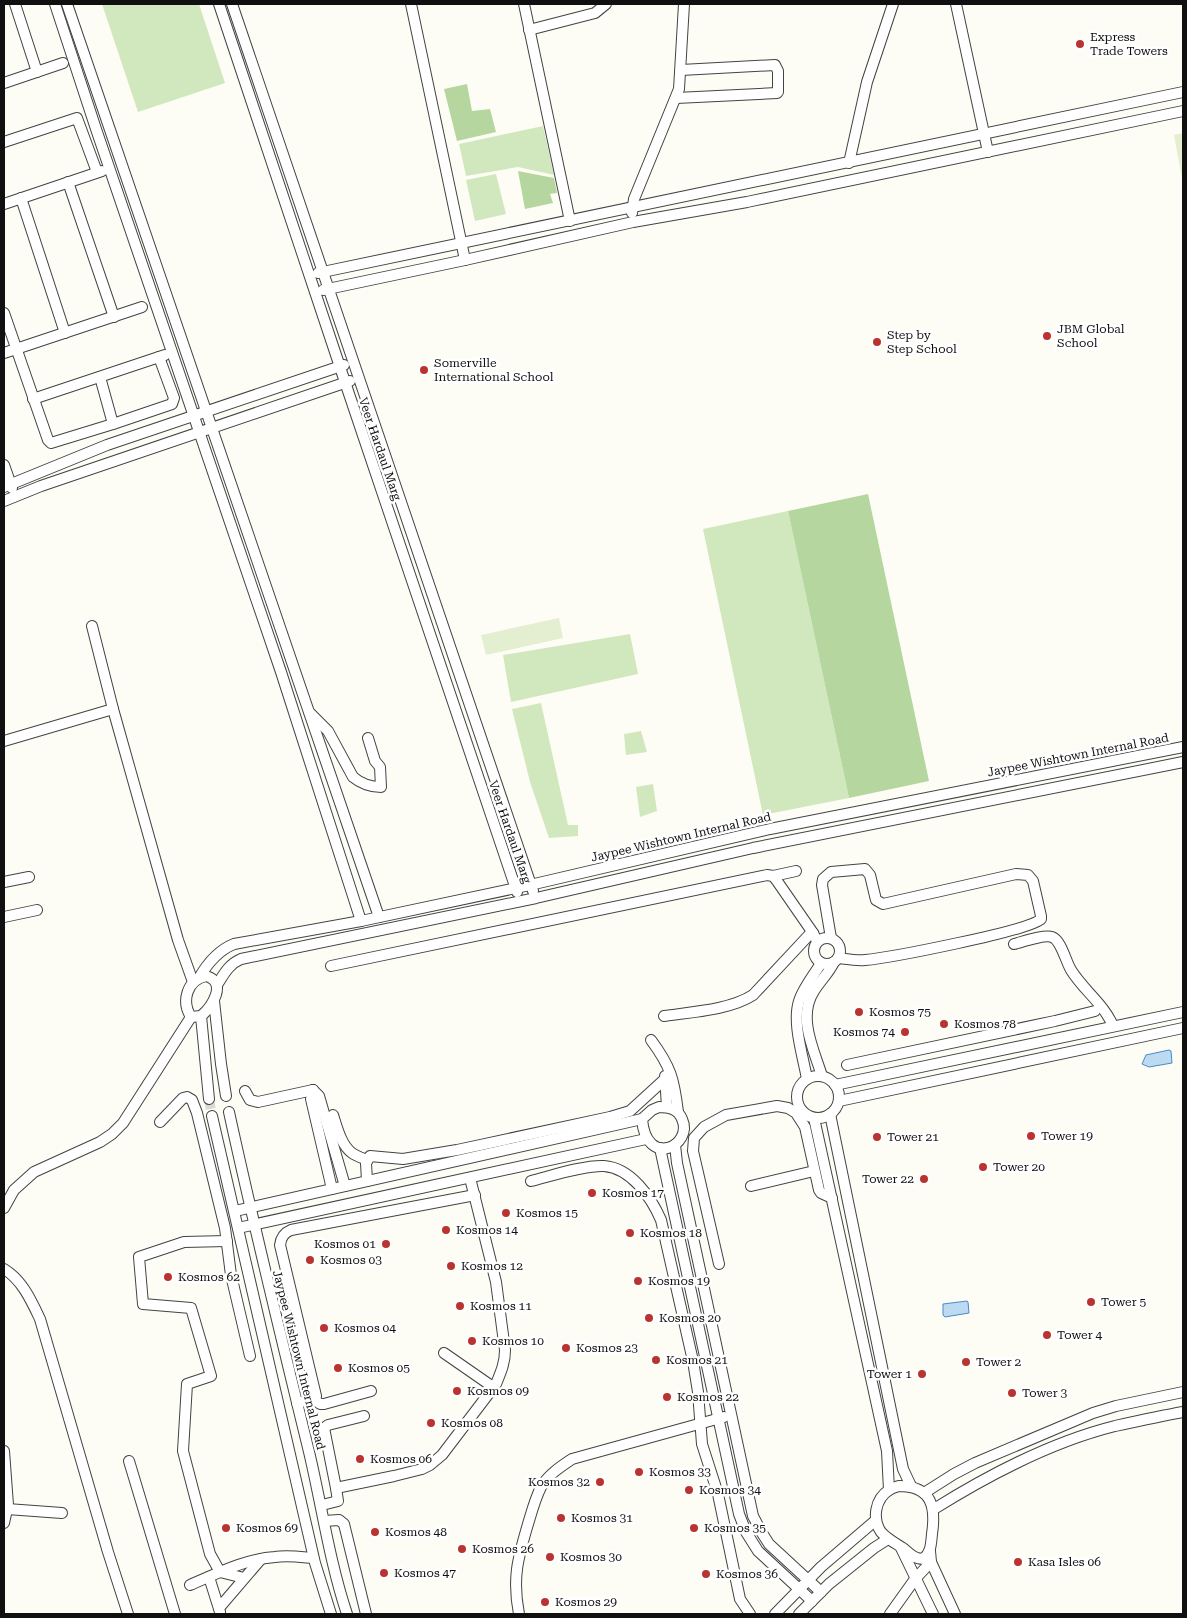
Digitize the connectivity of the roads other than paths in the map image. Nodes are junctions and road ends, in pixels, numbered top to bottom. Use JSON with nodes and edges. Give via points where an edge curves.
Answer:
{"nodes":[{"id":1,"x":15,"y":4,"type":"edge"},
{"id":2,"x":55,"y":4,"type":"edge"},
{"id":3,"x":67,"y":4,"type":"edge"},
{"id":4,"x":219,"y":4,"type":"edge"},
{"id":5,"x":232,"y":4,"type":"edge"},
{"id":6,"x":411,"y":4,"type":"edge"},
{"id":7,"x":524,"y":4,"type":"edge"},
{"id":8,"x":606,"y":4,"type":"edge"},
{"id":9,"x":684,"y":4,"type":"edge"},
{"id":10,"x":893,"y":4,"type":"edge"},
{"id":11,"x":956,"y":4,"type":"edge"},
{"id":12,"x":529,"y":30,"type":"junction"},
{"id":13,"x":63,"y":63,"type":"dead end"},
{"id":14,"x":681,"y":70,"type":"junction"},
{"id":15,"x":37,"y":72,"type":"junction"},
{"id":16,"x":4,"y":83,"type":"edge"},
{"id":17,"x":1183,"y":92,"type":"edge"},
{"id":18,"x":676,"y":98,"type":"junction"},
{"id":19,"x":1183,"y":111,"type":"edge"},
{"id":20,"x":984,"y":134,"type":"junction"},
{"id":21,"x":4,"y":142,"type":"edge"},
{"id":22,"x":988,"y":152,"type":"junction"},
{"id":23,"x":849,"y":163,"type":"junction"},
{"id":24,"x":122,"y":164,"type":"junction"},
{"id":25,"x":109,"y":168,"type":"junction"},
{"id":26,"x":97,"y":172,"type":"junction"},
{"id":27,"x":68,"y":182,"type":"junction"},
{"id":28,"x":20,"y":198,"type":"junction"},
{"id":29,"x":4,"y":204,"type":"edge"},
{"id":30,"x":632,"y":207,"type":"junction"},
{"id":31,"x":570,"y":221,"type":"junction"},
{"id":32,"x":633,"y":222,"type":"junction"},
{"id":33,"x":462,"y":243,"type":"junction"},
{"id":34,"x":465,"y":260,"type":"junction"},
{"id":35,"x":322,"y":272,"type":"junction"},
{"id":36,"x":310,"y":275,"type":"junction"},
{"id":37,"x":328,"y":289,"type":"junction"},
{"id":38,"x":315,"y":292,"type":"junction"},
{"id":39,"x":142,"y":307,"type":"dead end"},
{"id":40,"x":4,"y":313,"type":"edge"},
{"id":41,"x":114,"y":317,"type":"junction"},
{"id":42,"x":65,"y":333,"type":"junction"},
{"id":43,"x":16,"y":349,"type":"junction"},
{"id":44,"x":4,"y":353,"type":"edge"},
{"id":45,"x":173,"y":353,"type":"junction"},
{"id":46,"x":159,"y":357,"type":"junction"},
{"id":47,"x":352,"y":362,"type":"junction"},
{"id":48,"x":339,"y":367,"type":"junction"},
{"id":49,"x":100,"y":376,"type":"junction"},
{"id":50,"x":358,"y":378,"type":"junction"},
{"id":51,"x":344,"y":382,"type":"junction"},
{"id":52,"x":33,"y":399,"type":"junction"},
{"id":53,"x":206,"y":412,"type":"junction"},
{"id":54,"x":195,"y":416,"type":"junction"},
{"id":55,"x":113,"y":424,"type":"junction"},
{"id":56,"x":212,"y":427,"type":"junction"},
{"id":57,"x":200,"y":432,"type":"junction"},
{"id":58,"x":4,"y":465,"type":"edge"},
{"id":59,"x":7,"y":485,"type":"edge"},
{"id":60,"x":16,"y":496,"type":"junction"},
{"id":61,"x":4,"y":501,"type":"edge"},
{"id":62,"x":92,"y":626,"type":"dead end"},
{"id":63,"x":113,"y":709,"type":"junction"},
{"id":64,"x":309,"y":713,"type":"junction"},
{"id":65,"x":368,"y":738,"type":"dead end"},
{"id":66,"x":4,"y":741,"type":"edge"},
{"id":67,"x":1183,"y":747,"type":"edge"},
{"id":68,"x":1183,"y":762,"type":"edge"},
{"id":69,"x":796,"y":871,"type":"dead end"},
{"id":70,"x":29,"y":876,"type":"dead end"},
{"id":71,"x":773,"y":876,"type":"junction"},
{"id":72,"x":4,"y":882,"type":"edge"},
{"id":73,"x":530,"y":885,"type":"junction"},
{"id":74,"x":516,"y":888,"type":"junction"},
{"id":75,"x":536,"y":898,"type":"junction"},
{"id":76,"x":520,"y":900,"type":"junction"},
{"id":77,"x":37,"y":910,"type":"dead end"},
{"id":78,"x":4,"y":917,"type":"edge"},
{"id":79,"x":379,"y":917,"type":"junction"},
{"id":80,"x":361,"y":921,"type":"junction"},
{"id":81,"x":815,"y":937,"type":"junction"},
{"id":82,"x":831,"y":938,"type":"junction"},
{"id":83,"x":1014,"y":944,"type":"dead end"},
{"id":84,"x":836,"y":960,"type":"junction"},
{"id":85,"x":821,"y":963,"type":"junction"},
{"id":86,"x":331,"y":966,"type":"dead end"},
{"id":87,"x":196,"y":980,"type":"junction"},
{"id":88,"x":217,"y":985,"type":"junction"},
{"id":89,"x":1094,"y":998,"type":"junction"},
{"id":90,"x":214,"y":1000,"type":"junction"},
{"id":91,"x":1095,"y":1011,"type":"junction"},
{"id":92,"x":1183,"y":1012,"type":"edge"},
{"id":93,"x":196,"y":1016,"type":"junction"},
{"id":94,"x":664,"y":1016,"type":"dead end"},
{"id":95,"x":1113,"y":1026,"type":"junction"},
{"id":96,"x":1183,"y":1028,"type":"edge"},
{"id":97,"x":1100,"y":1029,"type":"junction"},
{"id":98,"x":650,"y":1040,"type":"dead end"},
{"id":99,"x":848,"y":1065,"type":"dead end"},
{"id":100,"x":667,"y":1075,"type":"junction"},
{"id":101,"x":822,"y":1076,"type":"junction"},
{"id":102,"x":807,"y":1079,"type":"junction"},
{"id":103,"x":835,"y":1085,"type":"junction"},
{"id":104,"x":313,"y":1090,"type":"junction"},
{"id":105,"x":245,"y":1091,"type":"dead end"},
{"id":106,"x":226,"y":1096,"type":"dead end"},
{"id":107,"x":209,"y":1099,"type":"tunnel mouth"},
{"id":108,"x":839,"y":1101,"type":"junction"},
{"id":109,"x":668,"y":1107,"type":"junction"},
{"id":110,"x":229,"y":1112,"type":"dead end"},
{"id":111,"x":678,"y":1112,"type":"junction"},
{"id":112,"x":830,"y":1114,"type":"junction"},
{"id":113,"x":333,"y":1115,"type":"dead end"},
{"id":114,"x":212,"y":1116,"type":"tunnel mouth"},
{"id":115,"x":814,"y":1118,"type":"junction"},
{"id":116,"x":642,"y":1119,"type":"junction"},
{"id":117,"x":160,"y":1122,"type":"dead end"},
{"id":118,"x":646,"y":1139,"type":"junction"},
{"id":119,"x":676,"y":1145,"type":"junction"},
{"id":120,"x":660,"y":1148,"type":"junction"},
{"id":121,"x":588,"y":1152,"type":"junction"},
{"id":122,"x":367,"y":1160,"type":"junction"},
{"id":123,"x":592,"y":1166,"type":"junction"},
{"id":124,"x":814,"y":1171,"type":"junction"},
{"id":125,"x":470,"y":1178,"type":"junction"},
{"id":126,"x":367,"y":1181,"type":"junction"},
{"id":127,"x":531,"y":1181,"type":"dead end"},
{"id":128,"x":345,"y":1186,"type":"junction"},
{"id":129,"x":751,"y":1186,"type":"dead end"},
{"id":130,"x":9,"y":1189,"type":"edge"},
{"id":131,"x":332,"y":1189,"type":"junction"},
{"id":132,"x":475,"y":1195,"type":"junction"},
{"id":133,"x":832,"y":1198,"type":"junction"},
{"id":134,"x":4,"y":1208,"type":"edge"},
{"id":135,"x":250,"y":1208,"type":"junction"},
{"id":136,"x":234,"y":1211,"type":"junction"},
{"id":137,"x":254,"y":1225,"type":"junction"},
{"id":138,"x":238,"y":1228,"type":"junction"},
{"id":139,"x":227,"y":1241,"type":"junction"},
{"id":140,"x":719,"y":1264,"type":"dead end"},
{"id":141,"x":4,"y":1269,"type":"edge"},
{"id":142,"x":444,"y":1353,"type":"dead end"},
{"id":143,"x":250,"y":1356,"type":"dead end"},
{"id":144,"x":493,"y":1387,"type":"junction"},
{"id":145,"x":370,"y":1390,"type":"dead end"},
{"id":146,"x":1183,"y":1392,"type":"edge"},
{"id":147,"x":314,"y":1399,"type":"junction"},
{"id":148,"x":297,"y":1403,"type":"junction"},
{"id":149,"x":716,"y":1404,"type":"junction"},
{"id":150,"x":699,"y":1408,"type":"junction"},
{"id":151,"x":1183,"y":1412,"type":"edge"},
{"id":152,"x":732,"y":1415,"type":"junction"},
{"id":153,"x":364,"y":1416,"type":"dead end"},
{"id":154,"x":719,"y":1418,"type":"junction"},
{"id":155,"x":700,"y":1424,"type":"junction"},
{"id":156,"x":4,"y":1453,"type":"edge"},
{"id":157,"x":129,"y":1461,"type":"dead end"},
{"id":158,"x":911,"y":1486,"type":"junction"},
{"id":159,"x":336,"y":1488,"type":"junction"},
{"id":160,"x":889,"y":1490,"type":"junction"},
{"id":161,"x":924,"y":1493,"type":"junction"},
{"id":162,"x":6,"y":1498,"type":"edge"},
{"id":163,"x":322,"y":1505,"type":"junction"},
{"id":164,"x":7,"y":1509,"type":"junction"},
{"id":165,"x":934,"y":1509,"type":"junction"},
{"id":166,"x":62,"y":1513,"type":"dead end"},
{"id":167,"x":876,"y":1520,"type":"junction"},
{"id":168,"x":324,"y":1521,"type":"junction"},
{"id":169,"x":4,"y":1524,"type":"edge"},
{"id":170,"x":888,"y":1539,"type":"junction"},
{"id":171,"x":901,"y":1547,"type":"junction"},
{"id":172,"x":930,"y":1556,"type":"junction"},
{"id":173,"x":313,"y":1558,"type":"junction"},
{"id":174,"x":261,"y":1559,"type":"junction"},
{"id":175,"x":220,"y":1572,"type":"junction"},
{"id":176,"x":210,"y":1577,"type":"junction"},
{"id":177,"x":244,"y":1578,"type":"junction"},
{"id":178,"x":915,"y":1579,"type":"junction"},
{"id":179,"x":808,"y":1580,"type":"junction"},
{"id":180,"x":190,"y":1585,"type":"dead end"},
{"id":181,"x":799,"y":1589,"type":"junction"},
{"id":182,"x":821,"y":1592,"type":"junction"},
{"id":183,"x":812,"y":1601,"type":"junction"},
{"id":184,"x":220,"y":1611,"type":"edge"},
{"id":185,"x":128,"y":1614,"type":"edge"},
{"id":186,"x":175,"y":1614,"type":"edge"},
{"id":187,"x":331,"y":1614,"type":"edge"},
{"id":188,"x":347,"y":1614,"type":"edge"},
{"id":189,"x":366,"y":1614,"type":"edge"},
{"id":190,"x":519,"y":1614,"type":"edge"},
{"id":191,"x":750,"y":1614,"type":"edge"},
{"id":192,"x":775,"y":1614,"type":"edge"},
{"id":193,"x":799,"y":1614,"type":"edge"},
{"id":194,"x":890,"y":1614,"type":"edge"},
{"id":195,"x":933,"y":1614,"type":"edge"},
{"id":196,"x":955,"y":1614,"type":"edge"}],
"edges":[{"from":1,"to":15,"type":"street"},
{"from":2,"to":25,"type":"street"},
{"from":3,"to":24,"type":"street"},
{"from":4,"to":36,"type":"street","name":"Veer Hardaul Marg"},
{"from":5,"to":35,"type":"street","name":"Veer Hardaul Marg"},
{"from":6,"to":33,"type":"street"},
{"from":7,"to":12,"type":"street"},
{"from":8,"to":12,"type":"street","via":[[595,13]]},
{"from":9,"to":14,"type":"street"},
{"from":10,"to":23,"type":"street","via":[[867,82]]},
{"from":11,"to":20,"type":"street"},
{"from":12,"to":31,"type":"street"},
{"from":13,"to":15,"type":"street"},
{"from":14,"to":18,"type":"street"},
{"from":14,"to":18,"type":"street","via":[[775,65],[778,92]]},
{"from":15,"to":16,"type":"street"},
{"from":17,"to":20,"type":"street"},
{"from":18,"to":30,"type":"street"},
{"from":19,"to":22,"type":"street"},
{"from":20,"to":22,"type":"street"},
{"from":20,"to":23,"type":"street"},
{"from":21,"to":26,"type":"street","via":[[77,118]]},
{"from":22,"to":32,"type":"street"},
{"from":23,"to":30,"type":"street"},
{"from":24,"to":25,"type":"street"},
{"from":24,"to":53,"type":"street"},
{"from":25,"to":26,"type":"street"},
{"from":25,"to":45,"type":"street"},
{"from":26,"to":27,"type":"street"},
{"from":27,"to":28,"type":"street"},
{"from":27,"to":41,"type":"street"},
{"from":28,"to":29,"type":"street"},
{"from":28,"to":42,"type":"street"},
{"from":30,"to":31,"type":"street"},
{"from":30,"to":32,"type":"street"},
{"from":31,"to":33,"type":"street"},
{"from":32,"to":34,"type":"street"},
{"from":33,"to":34,"type":"street"},
{"from":33,"to":35,"type":"street"},
{"from":34,"to":37,"type":"street"},
{"from":35,"to":36,"type":"street"},
{"from":35,"to":37,"type":"street","name":"Veer Hardaul Marg"},
{"from":36,"to":38,"type":"street","name":"Veer Hardaul Marg"},
{"from":37,"to":38,"type":"street"},
{"from":37,"to":47,"type":"street","name":"Veer Hardaul Marg"},
{"from":38,"to":48,"type":"street","name":"Veer Hardaul Marg"},
{"from":39,"to":41,"type":"street"},
{"from":40,"to":43,"type":"street"},
{"from":41,"to":42,"type":"street"},
{"from":42,"to":43,"type":"street"},
{"from":43,"to":44,"type":"street"},
{"from":43,"to":52,"type":"street"},
{"from":45,"to":46,"type":"street"},
{"from":45,"to":54,"type":"street"},
{"from":46,"to":49,"type":"street"},
{"from":46,"to":55,"type":"street","via":[[174,398],[172,404]]},
{"from":47,"to":48,"type":"street"},
{"from":47,"to":50,"type":"street","name":"Veer Hardaul Marg"},
{"from":48,"to":51,"type":"street","name":"Veer Hardaul Marg"},
{"from":48,"to":53,"type":"street"},
{"from":49,"to":52,"type":"street"},
{"from":49,"to":55,"type":"street"},
{"from":50,"to":51,"type":"street"},
{"from":50,"to":73,"type":"street","name":"Veer Hardaul Marg"},
{"from":51,"to":56,"type":"street"},
{"from":51,"to":74,"type":"street","name":"Veer Hardaul Marg"},
{"from":52,"to":55,"type":"street","via":[[51,443]]},
{"from":53,"to":54,"type":"street"},
{"from":53,"to":56,"type":"street"},
{"from":54,"to":57,"type":"street"},
{"from":54,"to":59,"type":"street","via":[[107,445]]},
{"from":56,"to":57,"type":"street"},
{"from":56,"to":64,"type":"street"},
{"from":57,"to":60,"type":"street"},
{"from":57,"to":80,"type":"street"},
{"from":58,"to":59,"type":"street"},
{"from":59,"to":60,"type":"street"},
{"from":60,"to":61,"type":"street"},
{"from":62,"to":63,"type":"street"},
{"from":63,"to":66,"type":"street"},
{"from":63,"to":87,"type":"street","via":[[178,940]]},
{"from":64,"to":65,"type":"street","via":[[328,730],[353,777],[382,791],[380,767],[375,762]]},
{"from":64,"to":79,"type":"street"},
{"from":67,"to":73,"type":"street","name":"Jaypee Wishtown Internal Road","via":[[770,829]]},
{"from":68,"to":75,"type":"street","via":[[753,848]]},
{"from":69,"to":71,"type":"street"},
{"from":70,"to":72,"type":"street"},
{"from":71,"to":81,"type":"street"},
{"from":71,"to":86,"type":"street"},
{"from":73,"to":74,"type":"street","name":"Jaypee Wishtown Internal Road"},
{"from":73,"to":75,"type":"street","name":"Veer Hardaul Marg"},
{"from":74,"to":76,"type":"street","name":"Veer Hardaul Marg"},
{"from":74,"to":79,"type":"street","name":"Jaypee Wishtown Internal Road"},
{"from":75,"to":76,"type":"street"},
{"from":76,"to":88,"type":"street","via":[[241,959],[228,968]]},
{"from":77,"to":78,"type":"street"},
{"from":79,"to":80,"type":"street","name":"Jaypee Wishtown Internal Road"},
{"from":80,"to":87,"type":"street","name":"Jaypee Wishtown Internal Road","via":[[234,944],[217,955]]},
{"from":81,"to":82,"type":"street"},
{"from":81,"to":85,"type":"street","via":[[813,954]]},
{"from":81,"to":94,"type":"street","via":[[809,935],[744,1001]]},
{"from":82,"to":84,"type":"street","via":[[840,948]]},
{"from":82,"to":84,"type":"street","via":[[822,885],[823,879],[831,872],[865,869],[876,900],[882,904],[1016,874],[1028,875],[1033,881],[1041,916],[1037,923],[888,957]]},
{"from":83,"to":89,"type":"street","via":[[1048,936],[1054,938],[1070,968]]},
{"from":84,"to":85,"type":"street","via":[[830,964]]},
{"from":84,"to":101,"type":"street","via":[[814,990],[806,1012]]},
{"from":85,"to":102,"type":"street","via":[[802,994],[796,1015]]},
{"from":87,"to":88,"type":"street","via":[[212,977]]},
{"from":87,"to":93,"type":"street","name":"Jaypee Wishtown Internal Road","via":[[185,1000],[187,1010]]},
{"from":88,"to":90,"type":"street"},
{"from":89,"to":91,"type":"street"},
{"from":89,"to":95,"type":"street","via":[[1104,1008]]},
{"from":90,"to":93,"type":"street","via":[[208,1010]]},
{"from":90,"to":106,"type":"street"},
{"from":91,"to":97,"type":"street"},
{"from":91,"to":99,"type":"street"},
{"from":92,"to":95,"type":"street"},
{"from":93,"to":107,"type":"street","name":"Jaypee Wishtown Internal Road"},
{"from":93,"to":130,"type":"street","via":[[123,1123],[112,1134],[34,1172]]},
{"from":95,"to":97,"type":"street"},
{"from":96,"to":108,"type":"street"},
{"from":97,"to":103,"type":"street"},
{"from":98,"to":100,"type":"street","via":[[663,1057]]},
{"from":100,"to":109,"type":"street"},
{"from":100,"to":111,"type":"street","via":[[674,1079]]},
{"from":100,"to":122,"type":"street","via":[[630,1111],[610,1118],[457,1150],[403,1159],[370,1156]]},
{"from":101,"to":102,"type":"street"},
{"from":101,"to":103,"type":"street"},
{"from":102,"to":115,"type":"street","via":[[800,1086],[797,1101],[806,1115]]},
{"from":103,"to":108,"type":"street"},
{"from":104,"to":105,"type":"street","via":[[254,1102]]},
{"from":104,"to":128,"type":"street","via":[[319,1096]]},
{"from":104,"to":131,"type":"street","via":[[311,1099]]},
{"from":108,"to":112,"type":"street"},
{"from":109,"to":111,"type":"street"},
{"from":109,"to":116,"type":"street","via":[[652,1110]]},
{"from":110,"to":135,"type":"street","name":"Jaypee Wishtown Internal Road"},
{"from":111,"to":119,"type":"street","via":[[684,1123],[684,1132]]},
{"from":112,"to":115,"type":"street"},
{"from":112,"to":158,"type":"street","via":[[901,1460]]},
{"from":113,"to":122,"type":"street","via":[[347,1147]]},
{"from":114,"to":136,"type":"street"},
{"from":115,"to":133,"type":"street"},
{"from":116,"to":118,"type":"street"},
{"from":116,"to":126,"type":"street"},
{"from":117,"to":139,"type":"street","via":[[183,1098],[192,1100]]},
{"from":118,"to":120,"type":"street"},
{"from":118,"to":121,"type":"street"},
{"from":119,"to":120,"type":"street"},
{"from":119,"to":152,"type":"street","via":[[677,1163]]},
{"from":120,"to":149,"type":"street"},
{"from":121,"to":123,"type":"street"},
{"from":121,"to":125,"type":"street"},
{"from":122,"to":126,"type":"street"},
{"from":123,"to":127,"type":"street"},
{"from":123,"to":150,"type":"street","via":[[614,1168],[627,1176],[655,1205],[693,1361]]},
{"from":124,"to":129,"type":"street"},
{"from":124,"to":133,"type":"street","via":[[819,1190]]},
{"from":124,"to":140,"type":"street","via":[[806,1127],[788,1108],[777,1106],[726,1115],[704,1127],[694,1138],[694,1151]]},
{"from":125,"to":132,"type":"street"},
{"from":125,"to":137,"type":"street"},
{"from":126,"to":128,"type":"street"},
{"from":128,"to":131,"type":"street"},
{"from":130,"to":134,"type":"street"},
{"from":131,"to":135,"type":"street"},
{"from":132,"to":144,"type":"street","via":[[496,1282],[505,1350],[502,1371]]},
{"from":132,"to":147,"type":"street","via":[[291,1230],[281,1238],[316,1396]]},
{"from":133,"to":160,"type":"street","via":[[887,1451]]},
{"from":135,"to":136,"type":"street"},
{"from":135,"to":137,"type":"street","name":"Jaypee Wishtown Internal Road"},
{"from":136,"to":138,"type":"street"},
{"from":137,"to":138,"type":"street"},
{"from":137,"to":148,"type":"street","name":"Jaypee Wishtown Internal Road"},
{"from":138,"to":173,"type":"street"},
{"from":139,"to":143,"type":"street","via":[[231,1275]]},
{"from":139,"to":175,"type":"street","via":[[184,1242],[139,1257],[143,1304],[191,1308],[211,1376],[187,1384],[183,1451],[210,1554]]},
{"from":141,"to":185,"type":"street","via":[[30,1297],[40,1319]]},
{"from":142,"to":144,"type":"street"},
{"from":144,"to":159,"type":"street","via":[[442,1455],[430,1465]]},
{"from":145,"to":147,"type":"street","via":[[324,1404]]},
{"from":146,"to":161,"type":"street","via":[[1093,1413],[974,1463]]},
{"from":147,"to":148,"type":"street"},
{"from":148,"to":163,"type":"street","name":"Jaypee Wishtown Internal Road"},
{"from":149,"to":150,"type":"street"},
{"from":149,"to":154,"type":"street"},
{"from":150,"to":155,"type":"street"},
{"from":151,"to":165,"type":"street","via":[[1114,1426],[1072,1440],[985,1478]]},
{"from":152,"to":154,"type":"street"},
{"from":152,"to":179,"type":"street","via":[[753,1516],[769,1544]]},
{"from":153,"to":159,"type":"street","via":[[324,1428]]},
{"from":154,"to":155,"type":"street"},
{"from":154,"to":181,"type":"street","via":[[739,1514],[746,1532],[758,1551]]},
{"from":155,"to":190,"type":"street","via":[[572,1459],[557,1468],[535,1501],[518,1557],[515,1575]]},
{"from":155,"to":191,"type":"street","via":[[702,1444],[718,1494],[740,1599]]},
{"from":156,"to":162,"type":"street"},
{"from":157,"to":186,"type":"street"},
{"from":158,"to":160,"type":"street"},
{"from":158,"to":161,"type":"street"},
{"from":159,"to":163,"type":"street","via":[[338,1501]]},
{"from":160,"to":167,"type":"street","via":[[876,1509]]},
{"from":161,"to":165,"type":"street"},
{"from":162,"to":164,"type":"street"},
{"from":163,"to":168,"type":"street","name":"Jaypee Wishtown Internal Road"},
{"from":164,"to":166,"type":"street"},
{"from":164,"to":169,"type":"street"},
{"from":165,"to":172,"type":"street"},
{"from":167,"to":170,"type":"street"},
{"from":167,"to":179,"type":"street"},
{"from":168,"to":188,"type":"street","name":"Jaypee Wishtown Internal Road"},
{"from":168,"to":189,"type":"street","via":[[339,1520],[344,1524]]},
{"from":170,"to":171,"type":"street"},
{"from":170,"to":182,"type":"street"},
{"from":171,"to":172,"type":"street","via":[[916,1558]]},
{"from":171,"to":178,"type":"street"},
{"from":172,"to":178,"type":"street"},
{"from":172,"to":196,"type":"street"},
{"from":173,"to":174,"type":"street","via":[[281,1556]]},
{"from":173,"to":187,"type":"street"},
{"from":174,"to":175,"type":"street"},
{"from":174,"to":177,"type":"street"},
{"from":175,"to":176,"type":"street"},
{"from":175,"to":177,"type":"street"},
{"from":176,"to":180,"type":"street"},
{"from":176,"to":184,"type":"street"},
{"from":177,"to":184,"type":"street"},
{"from":178,"to":194,"type":"street"},
{"from":178,"to":195,"type":"street"},
{"from":179,"to":181,"type":"street"},
{"from":179,"to":182,"type":"street"},
{"from":181,"to":183,"type":"street"},
{"from":181,"to":192,"type":"street"},
{"from":182,"to":183,"type":"street"},
{"from":183,"to":193,"type":"street"}]}
